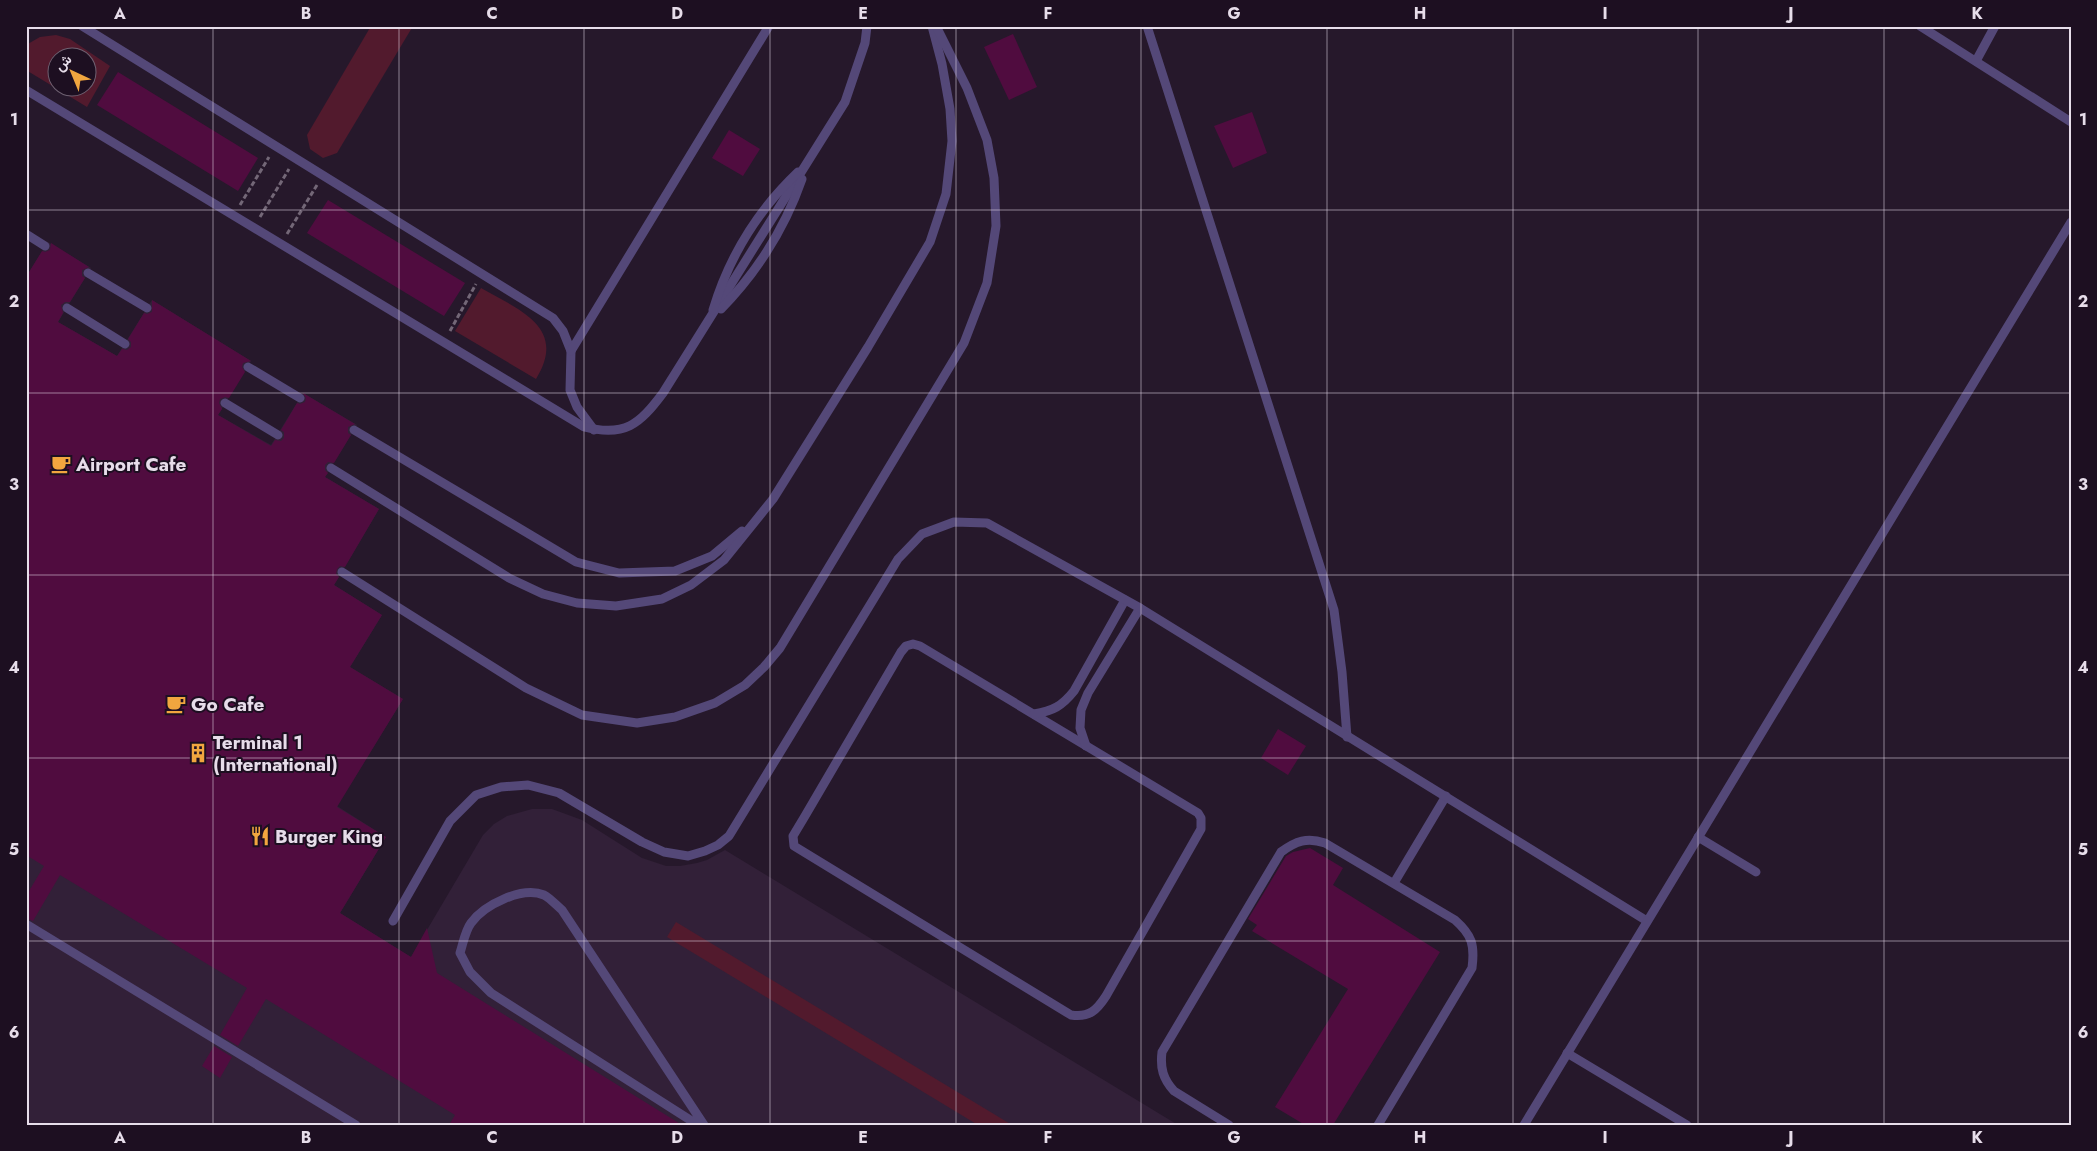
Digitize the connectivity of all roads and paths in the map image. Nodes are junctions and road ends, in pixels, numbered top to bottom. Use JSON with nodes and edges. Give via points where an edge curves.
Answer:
{"nodes":[{"id":1,"x":82,"y":26,"type":"edge"},
{"id":2,"x":770,"y":26,"type":"edge"},
{"id":3,"x":867,"y":26,"type":"edge"},
{"id":4,"x":932,"y":26,"type":"edge"},
{"id":5,"x":936,"y":26,"type":"edge"},
{"id":6,"x":1147,"y":26,"type":"edge"},
{"id":7,"x":1920,"y":26,"type":"edge"},
{"id":8,"x":1996,"y":26,"type":"edge"},
{"id":9,"x":1976,"y":61,"type":"junction"},
{"id":10,"x":26,"y":90,"type":"edge"},
{"id":11,"x":2071,"y":122,"type":"edge"},
{"id":12,"x":276,"y":146,"type":"junction"},
{"id":13,"x":296,"y":158,"type":"junction"},
{"id":14,"x":808,"y":163,"type":"junction"},
{"id":15,"x":323,"y":175,"type":"junction"},
{"id":16,"x":234,"y":217,"type":"junction"},
{"id":17,"x":2071,"y":222,"type":"edge"},
{"id":18,"x":253,"y":228,"type":"junction"},
{"id":19,"x":26,"y":234,"type":"edge"},
{"id":20,"x":281,"y":245,"type":"junction"},
{"id":21,"x":45,"y":246,"type":"dead end"},
{"id":22,"x":88,"y":273,"type":"dead end"},
{"id":23,"x":482,"y":273,"type":"junction"},
{"id":24,"x":66,"y":308,"type":"dead end"},
{"id":25,"x":147,"y":308,"type":"dead end"},
{"id":26,"x":709,"y":322,"type":"junction"},
{"id":27,"x":443,"y":343,"type":"junction"},
{"id":28,"x":126,"y":344,"type":"dead end"},
{"id":29,"x":571,"y":351,"type":"junction"},
{"id":30,"x":248,"y":368,"type":"dead end"},
{"id":31,"x":300,"y":398,"type":"dead end"},
{"id":32,"x":226,"y":403,"type":"dead end"},
{"id":33,"x":354,"y":430,"type":"dead end"},
{"id":34,"x":594,"y":430,"type":"junction"},
{"id":35,"x":278,"y":436,"type":"dead end"},
{"id":36,"x":331,"y":468,"type":"dead end"},
{"id":37,"x":772,"y":499,"type":"junction"},
{"id":38,"x":342,"y":572,"type":"dead end"},
{"id":39,"x":1124,"y":600,"type":"junction"},
{"id":40,"x":1140,"y":608,"type":"junction"},
{"id":41,"x":1034,"y":714,"type":"junction"},
{"id":42,"x":1347,"y":737,"type":"junction"},
{"id":43,"x":1086,"y":746,"type":"junction"},
{"id":44,"x":1446,"y":796,"type":"junction"},
{"id":45,"x":1698,"y":837,"type":"junction"},
{"id":46,"x":1756,"y":872,"type":"dead end"},
{"id":47,"x":1394,"y":883,"type":"junction"},
{"id":48,"x":1647,"y":920,"type":"junction"},
{"id":49,"x":392,"y":921,"type":"dead end"},
{"id":50,"x":26,"y":924,"type":"edge"},
{"id":51,"x":1567,"y":1053,"type":"junction"},
{"id":52,"x":356,"y":1125,"type":"edge"},
{"id":53,"x":698,"y":1125,"type":"edge"},
{"id":54,"x":704,"y":1125,"type":"edge"},
{"id":55,"x":1228,"y":1125,"type":"edge"},
{"id":56,"x":1378,"y":1125,"type":"edge"},
{"id":57,"x":1524,"y":1125,"type":"edge"},
{"id":58,"x":1687,"y":1125,"type":"edge"}],
"edges":[{"from":1,"to":12,"type":"lane"},
{"from":2,"to":29,"type":"lane"},
{"from":3,"to":14,"type":"lane","via":[[865,42],[844,102]]},
{"from":4,"to":37,"type":"lane","via":[[950,108],[952,141],[946,194],[930,242]]},
{"from":5,"to":38,"type":"lane","via":[[967,88],[987,140],[994,178],[996,226],[987,283],[964,343],[780,648],[745,685],[715,703],[675,717],[637,724],[582,715],[526,688]]},
{"from":6,"to":42,"type":"lane","via":[[1334,610]]},
{"from":7,"to":9,"type":"lane"},
{"from":8,"to":9,"type":"lane"},
{"from":9,"to":11,"type":"lane"},
{"from":10,"to":16,"type":"lane"},
{"from":12,"to":13,"type":"lane"},
{"from":12,"to":16,"type":"path"},
{"from":13,"to":15,"type":"lane"},
{"from":13,"to":18,"type":"path"},
{"from":14,"to":26,"type":"lane"},
{"from":14,"to":26,"type":"lane","via":[[764,208],[746,234],[724,277]]},
{"from":15,"to":20,"type":"path"},
{"from":15,"to":23,"type":"lane"},
{"from":16,"to":18,"type":"lane"},
{"from":17,"to":45,"type":"lane"},
{"from":18,"to":20,"type":"lane"},
{"from":19,"to":21,"type":"lane"},
{"from":20,"to":27,"type":"lane"},
{"from":22,"to":25,"type":"lane"},
{"from":23,"to":27,"type":"path"},
{"from":23,"to":29,"type":"lane","via":[[553,318],[563,331]]},
{"from":24,"to":28,"type":"lane"},
{"from":26,"to":34,"type":"lane","via":[[646,416],[622,430]]},
{"from":27,"to":34,"type":"lane"},
{"from":29,"to":34,"type":"lane","via":[[570,390],[577,407]]},
{"from":30,"to":31,"type":"lane"},
{"from":32,"to":35,"type":"lane"},
{"from":33,"to":37,"type":"lane","via":[[576,562],[619,573],[675,571],[712,556],[741,532]]},
{"from":36,"to":37,"type":"lane","via":[[509,578],[543,594],[577,603],[616,606],[662,599],[691,585],[724,560]]},
{"from":39,"to":40,"type":"lane"},
{"from":39,"to":41,"type":"lane","via":[[1064,704],[1050,712]]},
{"from":39,"to":49,"type":"lane","via":[[987,523],[954,522],[922,534],[898,559],[729,836],[718,845],[688,856],[664,852],[558,793],[528,785],[501,787],[476,795],[450,821]]},
{"from":40,"to":42,"type":"lane"},
{"from":40,"to":43,"type":"lane","via":[[1081,710],[1080,728]]},
{"from":41,"to":43,"type":"lane"},
{"from":41,"to":43,"type":"lane","via":[[920,646],[906,646],[793,836],[794,846],[1071,1015],[1090,1014],[1098,1008],[1124,966],[1202,823],[1198,813]]},
{"from":42,"to":44,"type":"lane"},
{"from":44,"to":47,"type":"lane"},
{"from":44,"to":48,"type":"lane"},
{"from":45,"to":46,"type":"lane"},
{"from":45,"to":48,"type":"lane"},
{"from":47,"to":55,"type":"lane","via":[[1314,839],[1292,844],[1282,852],[1162,1052],[1160,1064],[1167,1083],[1174,1091]]},
{"from":47,"to":56,"type":"lane","via":[[1455,920],[1465,929],[1474,954],[1472,968]]},
{"from":48,"to":51,"type":"lane"},
{"from":50,"to":52,"type":"lane"},
{"from":51,"to":57,"type":"lane"},
{"from":51,"to":58,"type":"lane"},
{"from":53,"to":54,"type":"lane","via":[[490,993],[470,972],[460,953],[471,923],[487,909],[522,893],[544,895],[562,910]]}]}
